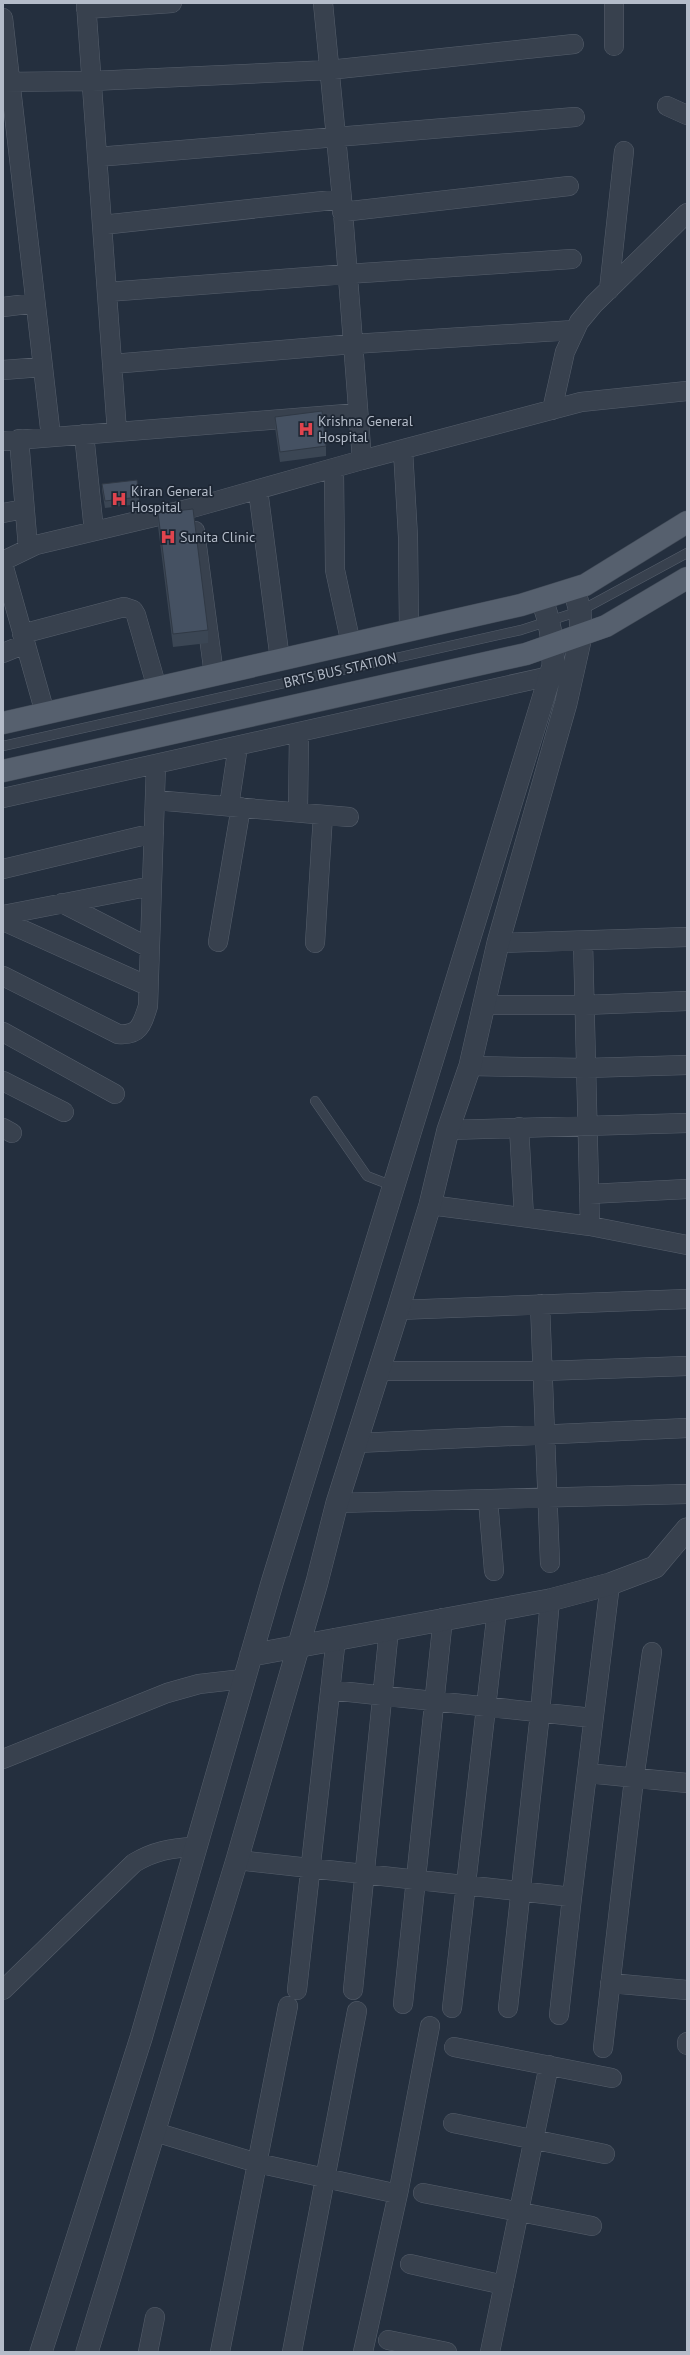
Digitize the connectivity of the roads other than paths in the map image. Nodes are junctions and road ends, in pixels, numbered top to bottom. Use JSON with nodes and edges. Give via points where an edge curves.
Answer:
{"nodes":[{"id":1,"x":172,"y":3,"type":"edge"},
{"id":2,"x":323,"y":3,"type":"edge"},
{"id":3,"x":614,"y":3,"type":"edge"},
{"id":4,"x":131,"y":4,"type":"edge"},
{"id":5,"x":86,"y":6,"type":"edge"},
{"id":6,"x":3,"y":18,"type":"edge"},
{"id":7,"x":574,"y":44,"type":"dead end"},
{"id":8,"x":614,"y":46,"type":"dead end"},
{"id":9,"x":329,"y":70,"type":"junction"},
{"id":10,"x":92,"y":80,"type":"junction"},
{"id":11,"x":7,"y":81,"type":"edge"},
{"id":12,"x":666,"y":106,"type":"dead end"},
{"id":13,"x":687,"y":115,"type":"edge"},
{"id":14,"x":575,"y":117,"type":"dead end"},
{"id":15,"x":336,"y":136,"type":"junction"},
{"id":16,"x":624,"y":151,"type":"dead end"},
{"id":17,"x":97,"y":156,"type":"junction"},
{"id":18,"x":569,"y":186,"type":"dead end"},
{"id":19,"x":342,"y":206,"type":"junction"},
{"id":20,"x":687,"y":213,"type":"edge"},
{"id":21,"x":102,"y":225,"type":"junction"},
{"id":22,"x":572,"y":259,"type":"dead end"},
{"id":23,"x":347,"y":274,"type":"junction"},
{"id":24,"x":608,"y":290,"type":"junction"},
{"id":25,"x":107,"y":292,"type":"junction"},
{"id":26,"x":35,"y":303,"type":"junction"},
{"id":27,"x":3,"y":306,"type":"edge"},
{"id":28,"x":574,"y":330,"type":"junction"},
{"id":29,"x":353,"y":344,"type":"junction"},
{"id":30,"x":112,"y":364,"type":"junction"},
{"id":31,"x":42,"y":366,"type":"junction"},
{"id":32,"x":3,"y":370,"type":"edge"},
{"id":33,"x":687,"y":391,"type":"edge"},
{"id":34,"x":552,"y":410,"type":"junction"},
{"id":35,"x":358,"y":413,"type":"junction"},
{"id":36,"x":117,"y":432,"type":"junction"},
{"id":37,"x":84,"y":434,"type":"junction"},
{"id":38,"x":51,"y":437,"type":"junction"},
{"id":39,"x":11,"y":440,"type":"edge"},
{"id":40,"x":403,"y":450,"type":"junction"},
{"id":41,"x":362,"y":460,"type":"junction"},
{"id":42,"x":334,"y":470,"type":"junction"},
{"id":43,"x":258,"y":490,"type":"junction"},
{"id":44,"x":192,"y":508,"type":"junction"},
{"id":45,"x":24,"y":509,"type":"junction"},
{"id":46,"x":3,"y":513,"type":"edge"},
{"id":47,"x":687,"y":522,"type":"edge"},
{"id":48,"x":94,"y":531,"type":"junction"},
{"id":49,"x":28,"y":548,"type":"junction"},
{"id":50,"x":687,"y":549,"type":"edge"},
{"id":51,"x":687,"y":553,"type":"edge"},
{"id":52,"x":3,"y":562,"type":"edge"},
{"id":53,"x":665,"y":565,"type":"junction"},
{"id":54,"x":687,"y":578,"type":"edge"},
{"id":55,"x":574,"y":589,"type":"junction"},
{"id":56,"x":542,"y":599,"type":"junction"},
{"id":57,"x":580,"y":611,"type":"junction"},
{"id":58,"x":550,"y":620,"type":"junction"},
{"id":59,"x":409,"y":631,"type":"junction"},
{"id":60,"x":581,"y":636,"type":"junction"},
{"id":61,"x":24,"y":639,"type":"junction"},
{"id":62,"x":351,"y":644,"type":"junction"},
{"id":63,"x":553,"y":645,"type":"junction"},
{"id":64,"x":3,"y":653,"type":"edge"},
{"id":65,"x":280,"y":660,"type":"junction"},
{"id":66,"x":574,"y":666,"type":"junction"},
{"id":67,"x":214,"y":675,"type":"junction"},
{"id":68,"x":550,"y":676,"type":"junction"},
{"id":69,"x":157,"y":688,"type":"junction"},
{"id":70,"x":45,"y":713,"type":"junction"},
{"id":71,"x":3,"y":722,"type":"edge"},
{"id":72,"x":299,"y":732,"type":"junction"},
{"id":73,"x":3,"y":746,"type":"edge"},
{"id":74,"x":238,"y":746,"type":"junction"},
{"id":75,"x":156,"y":764,"type":"junction"},
{"id":76,"x":3,"y":771,"type":"edge"},
{"id":77,"x":3,"y":798,"type":"edge"},
{"id":78,"x":155,"y":800,"type":"junction"},
{"id":79,"x":235,"y":807,"type":"junction"},
{"id":80,"x":298,"y":812,"type":"junction"},
{"id":81,"x":324,"y":815,"type":"junction"},
{"id":82,"x":349,"y":817,"type":"dead end"},
{"id":83,"x":154,"y":833,"type":"junction"},
{"id":84,"x":3,"y":869,"type":"edge"},
{"id":85,"x":152,"y":886,"type":"junction"},
{"id":86,"x":62,"y":903,"type":"junction"},
{"id":87,"x":3,"y":915,"type":"edge"},
{"id":88,"x":3,"y":920,"type":"edge"},
{"id":89,"x":687,"y":937,"type":"edge"},
{"id":90,"x":582,"y":941,"type":"junction"},
{"id":91,"x":218,"y":942,"type":"dead end"},
{"id":92,"x":315,"y":943,"type":"dead end"},
{"id":93,"x":498,"y":943,"type":"junction"},
{"id":94,"x":150,"y":948,"type":"junction"},
{"id":95,"x":3,"y":976,"type":"edge"},
{"id":96,"x":148,"y":986,"type":"junction"},
{"id":97,"x":687,"y":1001,"type":"edge"},
{"id":98,"x":484,"y":1005,"type":"junction"},
{"id":99,"x":584,"y":1005,"type":"junction"},
{"id":100,"x":3,"y":1032,"type":"edge"},
{"id":101,"x":687,"y":1065,"type":"edge"},
{"id":102,"x":470,"y":1066,"type":"junction"},
{"id":103,"x":586,"y":1068,"type":"junction"},
{"id":104,"x":3,"y":1082,"type":"edge"},
{"id":105,"x":115,"y":1094,"type":"dead end"},
{"id":106,"x":315,"y":1101,"type":"dead end"},
{"id":107,"x":64,"y":1112,"type":"dead end"},
{"id":108,"x":687,"y":1123,"type":"edge"},
{"id":109,"x":587,"y":1125,"type":"junction"},
{"id":110,"x":519,"y":1127,"type":"junction"},
{"id":111,"x":448,"y":1130,"type":"junction"},
{"id":112,"x":393,"y":1186,"type":"junction"},
{"id":113,"x":687,"y":1189,"type":"edge"},
{"id":114,"x":589,"y":1194,"type":"junction"},
{"id":115,"x":430,"y":1205,"type":"junction"},
{"id":116,"x":524,"y":1217,"type":"junction"},
{"id":117,"x":590,"y":1226,"type":"junction"},
{"id":118,"x":687,"y":1245,"type":"edge"},
{"id":119,"x":687,"y":1300,"type":"edge"},
{"id":120,"x":540,"y":1304,"type":"junction"},
{"id":121,"x":398,"y":1310,"type":"junction"},
{"id":122,"x":687,"y":1366,"type":"edge"},
{"id":123,"x":379,"y":1371,"type":"junction"},
{"id":124,"x":543,"y":1371,"type":"junction"},
{"id":125,"x":687,"y":1428,"type":"edge"},
{"id":126,"x":545,"y":1434,"type":"junction"},
{"id":127,"x":357,"y":1443,"type":"junction"},
{"id":128,"x":687,"y":1494,"type":"edge"},
{"id":129,"x":548,"y":1498,"type":"junction"},
{"id":130,"x":488,"y":1500,"type":"junction"},
{"id":131,"x":337,"y":1503,"type":"junction"},
{"id":132,"x":687,"y":1529,"type":"edge"},
{"id":133,"x":550,"y":1563,"type":"dead end"},
{"id":134,"x":494,"y":1571,"type":"dead end"},
{"id":135,"x":610,"y":1584,"type":"junction"},
{"id":136,"x":550,"y":1600,"type":"junction"},
{"id":137,"x":497,"y":1610,"type":"junction"},
{"id":138,"x":443,"y":1618,"type":"junction"},
{"id":139,"x":389,"y":1629,"type":"junction"},
{"id":140,"x":301,"y":1638,"type":"junction"},
{"id":141,"x":336,"y":1638,"type":"junction"},
{"id":142,"x":254,"y":1646,"type":"junction"},
{"id":143,"x":652,"y":1652,"type":"dead end"},
{"id":144,"x":244,"y":1679,"type":"junction"},
{"id":145,"x":330,"y":1690,"type":"junction"},
{"id":146,"x":383,"y":1695,"type":"junction"},
{"id":147,"x":434,"y":1701,"type":"junction"},
{"id":148,"x":487,"y":1707,"type":"junction"},
{"id":149,"x":540,"y":1713,"type":"junction"},
{"id":150,"x":593,"y":1718,"type":"junction"},
{"id":151,"x":3,"y":1759,"type":"edge"},
{"id":152,"x":587,"y":1773,"type":"junction"},
{"id":153,"x":634,"y":1779,"type":"junction"},
{"id":154,"x":687,"y":1783,"type":"edge"},
{"id":155,"x":194,"y":1847,"type":"junction"},
{"id":156,"x":237,"y":1860,"type":"junction"},
{"id":157,"x":310,"y":1869,"type":"junction"},
{"id":158,"x":365,"y":1874,"type":"junction"},
{"id":159,"x":416,"y":1879,"type":"junction"},
{"id":160,"x":465,"y":1884,"type":"junction"},
{"id":161,"x":520,"y":1891,"type":"junction"},
{"id":162,"x":572,"y":1897,"type":"junction"},
{"id":163,"x":610,"y":1983,"type":"junction"},
{"id":164,"x":3,"y":1990,"type":"edge"},
{"id":165,"x":353,"y":1990,"type":"dead end"},
{"id":166,"x":687,"y":1990,"type":"edge"},
{"id":167,"x":404,"y":2004,"type":"dead end"},
{"id":168,"x":452,"y":2008,"type":"dead end"},
{"id":169,"x":508,"y":2008,"type":"dead end"},
{"id":170,"x":357,"y":2011,"type":"dead end"},
{"id":171,"x":559,"y":2015,"type":"dead end"},
{"id":172,"x":430,"y":2026,"type":"dead end"},
{"id":173,"x":687,"y":2042,"type":"edge"},
{"id":174,"x":687,"y":2045,"type":"edge"},
{"id":175,"x":454,"y":2046,"type":"dead end"},
{"id":176,"x":603,"y":2048,"type":"dead end"},
{"id":177,"x":549,"y":2065,"type":"junction"},
{"id":178,"x":612,"y":2078,"type":"dead end"},
{"id":179,"x":453,"y":2123,"type":"dead end"},
{"id":180,"x":155,"y":2132,"type":"junction"},
{"id":181,"x":534,"y":2140,"type":"junction"},
{"id":182,"x":605,"y":2154,"type":"dead end"},
{"id":183,"x":257,"y":2163,"type":"junction"},
{"id":184,"x":326,"y":2178,"type":"junction"},
{"id":185,"x":423,"y":2193,"type":"dead end"},
{"id":186,"x":398,"y":2194,"type":"junction"},
{"id":187,"x":519,"y":2212,"type":"junction"},
{"id":188,"x":592,"y":2226,"type":"dead end"},
{"id":189,"x":410,"y":2264,"type":"dead end"},
{"id":190,"x":504,"y":2285,"type":"junction"},
{"id":191,"x":156,"y":2317,"type":"dead end"},
{"id":192,"x":388,"y":2340,"type":"dead end"},
{"id":193,"x":41,"y":2352,"type":"edge"},
{"id":194,"x":87,"y":2352,"type":"edge"},
{"id":195,"x":148,"y":2352,"type":"edge"},
{"id":196,"x":220,"y":2352,"type":"edge"},
{"id":197,"x":292,"y":2352,"type":"edge"},
{"id":198,"x":363,"y":2352,"type":"edge"},
{"id":199,"x":447,"y":2352,"type":"edge"},
{"id":200,"x":490,"y":2352,"type":"edge"}],
"edges":[{"from":1,"to":4,"type":"street"},
{"from":2,"to":9,"type":"street"},
{"from":3,"to":8,"type":"street"},
{"from":4,"to":5,"type":"street"},
{"from":5,"to":10,"type":"street"},
{"from":6,"to":11,"type":"street"},
{"from":7,"to":9,"type":"street"},
{"from":9,"to":10,"type":"street"},
{"from":9,"to":15,"type":"street"},
{"from":10,"to":11,"type":"street"},
{"from":10,"to":17,"type":"street"},
{"from":11,"to":26,"type":"street"},
{"from":12,"to":13,"type":"street"},
{"from":14,"to":15,"type":"street"},
{"from":15,"to":17,"type":"street"},
{"from":15,"to":19,"type":"street"},
{"from":16,"to":24,"type":"street"},
{"from":17,"to":21,"type":"street"},
{"from":18,"to":19,"type":"street"},
{"from":19,"to":21,"type":"street"},
{"from":19,"to":23,"type":"street"},
{"from":20,"to":24,"type":"street"},
{"from":21,"to":25,"type":"street"},
{"from":22,"to":23,"type":"street"},
{"from":23,"to":25,"type":"street"},
{"from":23,"to":29,"type":"street"},
{"from":24,"to":28,"type":"street"},
{"from":25,"to":30,"type":"street"},
{"from":26,"to":27,"type":"street"},
{"from":26,"to":31,"type":"street"},
{"from":28,"to":29,"type":"street"},
{"from":28,"to":34,"type":"street"},
{"from":29,"to":30,"type":"street"},
{"from":29,"to":35,"type":"street"},
{"from":30,"to":36,"type":"street"},
{"from":31,"to":32,"type":"street"},
{"from":31,"to":38,"type":"street"},
{"from":33,"to":34,"type":"street","via":[[581,402]]},
{"from":34,"to":40,"type":"street"},
{"from":35,"to":36,"type":"street"},
{"from":35,"to":41,"type":"street"},
{"from":36,"to":37,"type":"street"},
{"from":37,"to":38,"type":"street"},
{"from":37,"to":48,"type":"street"},
{"from":38,"to":39,"type":"street"},
{"from":39,"to":45,"type":"street"},
{"from":40,"to":41,"type":"street"},
{"from":40,"to":59,"type":"street","via":[[408,537]]},
{"from":41,"to":42,"type":"street"},
{"from":42,"to":43,"type":"street"},
{"from":42,"to":62,"type":"street","via":[[335,570]]},
{"from":43,"to":44,"type":"street"},
{"from":43,"to":65,"type":"street"},
{"from":44,"to":48,"type":"street"},
{"from":44,"to":67,"type":"street"},
{"from":45,"to":46,"type":"street"},
{"from":45,"to":49,"type":"street"},
{"from":47,"to":55,"type":"main road","via":[[585,585]]},
{"from":48,"to":49,"type":"street"},
{"from":49,"to":52,"type":"street"},
{"from":50,"to":53,"type":"lane"},
{"from":51,"to":53,"type":"lane"},
{"from":52,"to":61,"type":"street"},
{"from":53,"to":57,"type":"lane","name":"BRTS BUS STATION"},
{"from":54,"to":60,"type":"main road","via":[[606,626]]},
{"from":55,"to":56,"type":"main road"},
{"from":55,"to":57,"type":"street"},
{"from":56,"to":58,"type":"street"},
{"from":56,"to":59,"type":"main road"},
{"from":57,"to":58,"type":"lane","name":"BRTS BUS STATION"},
{"from":57,"to":60,"type":"street"},
{"from":58,"to":63,"type":"street"},
{"from":58,"to":73,"type":"lane","name":"BRTS BUS STATION","via":[[521,630]]},
{"from":59,"to":62,"type":"main road"},
{"from":60,"to":63,"type":"main road"},
{"from":60,"to":66,"type":"street"},
{"from":61,"to":64,"type":"street"},
{"from":61,"to":69,"type":"street","via":[[124,607],[129,608],[136,615]]},
{"from":61,"to":70,"type":"street"},
{"from":62,"to":65,"type":"main road"},
{"from":63,"to":68,"type":"street","via":[[553,666]]},
{"from":63,"to":76,"type":"main road","via":[[518,656]]},
{"from":65,"to":67,"type":"main road"},
{"from":66,"to":68,"type":"street"},
{"from":66,"to":93,"type":"street","via":[[566,703]]},
{"from":67,"to":69,"type":"main road"},
{"from":68,"to":72,"type":"street"},
{"from":68,"to":112,"type":"street"},
{"from":69,"to":70,"type":"main road"},
{"from":70,"to":71,"type":"main road"},
{"from":72,"to":74,"type":"street"},
{"from":72,"to":80,"type":"street"},
{"from":74,"to":75,"type":"street"},
{"from":74,"to":79,"type":"street"},
{"from":75,"to":77,"type":"street"},
{"from":75,"to":78,"type":"street"},
{"from":78,"to":79,"type":"street"},
{"from":78,"to":83,"type":"street"},
{"from":79,"to":80,"type":"street"},
{"from":79,"to":91,"type":"street"},
{"from":80,"to":81,"type":"street"},
{"from":81,"to":82,"type":"street"},
{"from":81,"to":92,"type":"street"},
{"from":83,"to":84,"type":"street"},
{"from":83,"to":85,"type":"street"},
{"from":85,"to":86,"type":"street"},
{"from":85,"to":94,"type":"street"},
{"from":86,"to":87,"type":"street"},
{"from":86,"to":94,"type":"street"},
{"from":88,"to":96,"type":"street"},
{"from":89,"to":90,"type":"street"},
{"from":90,"to":93,"type":"street"},
{"from":90,"to":99,"type":"street"},
{"from":93,"to":98,"type":"street"},
{"from":94,"to":96,"type":"street"},
{"from":95,"to":96,"type":"street","via":[[118,1034],[130,1035],[138,1030],[144,1020],[148,1006]]},
{"from":97,"to":99,"type":"street"},
{"from":98,"to":99,"type":"street"},
{"from":98,"to":102,"type":"street"},
{"from":99,"to":103,"type":"street"},
{"from":100,"to":105,"type":"street"},
{"from":101,"to":103,"type":"street"},
{"from":102,"to":103,"type":"street"},
{"from":102,"to":111,"type":"street"},
{"from":103,"to":109,"type":"street"},
{"from":104,"to":107,"type":"street"},
{"from":106,"to":112,"type":"lane","via":[[360,1169],[367,1176]]},
{"from":108,"to":109,"type":"street"},
{"from":109,"to":110,"type":"street"},
{"from":109,"to":114,"type":"street"},
{"from":110,"to":111,"type":"street"},
{"from":110,"to":116,"type":"street"},
{"from":111,"to":115,"type":"street"},
{"from":112,"to":142,"type":"street"},
{"from":113,"to":114,"type":"street"},
{"from":114,"to":117,"type":"street"},
{"from":115,"to":116,"type":"street"},
{"from":115,"to":121,"type":"street"},
{"from":116,"to":117,"type":"street"},
{"from":117,"to":118,"type":"street"},
{"from":119,"to":120,"type":"street"},
{"from":120,"to":121,"type":"street"},
{"from":120,"to":124,"type":"street"},
{"from":121,"to":123,"type":"street"},
{"from":122,"to":124,"type":"street"},
{"from":123,"to":124,"type":"street"},
{"from":123,"to":127,"type":"street"},
{"from":124,"to":126,"type":"street"},
{"from":125,"to":126,"type":"street"},
{"from":126,"to":127,"type":"street"},
{"from":126,"to":129,"type":"street"},
{"from":127,"to":131,"type":"street"},
{"from":128,"to":129,"type":"street"},
{"from":129,"to":130,"type":"street"},
{"from":129,"to":133,"type":"street"},
{"from":130,"to":131,"type":"street"},
{"from":130,"to":134,"type":"street"},
{"from":131,"to":140,"type":"street"},
{"from":132,"to":135,"type":"street","via":[[655,1567]]},
{"from":135,"to":136,"type":"street"},
{"from":135,"to":150,"type":"street"},
{"from":136,"to":137,"type":"street"},
{"from":136,"to":149,"type":"street"},
{"from":137,"to":138,"type":"street"},
{"from":137,"to":148,"type":"street"},
{"from":138,"to":139,"type":"street"},
{"from":138,"to":147,"type":"street"},
{"from":139,"to":141,"type":"street"},
{"from":139,"to":146,"type":"street"},
{"from":140,"to":141,"type":"street"},
{"from":140,"to":142,"type":"street"},
{"from":140,"to":156,"type":"street"},
{"from":141,"to":145,"type":"street"},
{"from":142,"to":144,"type":"street"},
{"from":143,"to":153,"type":"street"},
{"from":144,"to":151,"type":"street","via":[[199,1684],[167,1693]]},
{"from":144,"to":155,"type":"street"},
{"from":145,"to":146,"type":"street"},
{"from":145,"to":157,"type":"street"},
{"from":146,"to":147,"type":"street"},
{"from":146,"to":158,"type":"street"},
{"from":147,"to":148,"type":"street"},
{"from":147,"to":159,"type":"street"},
{"from":148,"to":149,"type":"street"},
{"from":148,"to":160,"type":"street"},
{"from":149,"to":150,"type":"street"},
{"from":149,"to":161,"type":"street"},
{"from":150,"to":152,"type":"street"},
{"from":152,"to":153,"type":"street"},
{"from":152,"to":162,"type":"street"},
{"from":153,"to":154,"type":"street"},
{"from":153,"to":163,"type":"street"},
{"from":155,"to":164,"type":"street","via":[[168,1848],[134,1863]]},
{"from":155,"to":193,"type":"street","via":[[141,2038]]},
{"from":156,"to":157,"type":"street"},
{"from":156,"to":180,"type":"street"},
{"from":157,"to":158,"type":"street"},
{"from":157,"to":183,"type":"street","via":[[293,1998]]},
{"from":158,"to":159,"type":"street"},
{"from":158,"to":165,"type":"street"},
{"from":159,"to":160,"type":"street"},
{"from":159,"to":167,"type":"street"},
{"from":160,"to":161,"type":"street"},
{"from":160,"to":168,"type":"street"},
{"from":161,"to":162,"type":"street"},
{"from":161,"to":169,"type":"street"},
{"from":162,"to":171,"type":"street"},
{"from":163,"to":166,"type":"street"},
{"from":163,"to":176,"type":"street"},
{"from":170,"to":184,"type":"street"},
{"from":172,"to":186,"type":"street"},
{"from":173,"to":174,"type":"street"},
{"from":175,"to":177,"type":"street"},
{"from":177,"to":178,"type":"street"},
{"from":177,"to":181,"type":"street"},
{"from":179,"to":181,"type":"street"},
{"from":180,"to":183,"type":"street"},
{"from":180,"to":194,"type":"street"},
{"from":181,"to":182,"type":"street"},
{"from":181,"to":187,"type":"street"},
{"from":183,"to":184,"type":"street"},
{"from":183,"to":196,"type":"street"},
{"from":184,"to":186,"type":"street"},
{"from":184,"to":197,"type":"street"},
{"from":185,"to":187,"type":"street"},
{"from":186,"to":198,"type":"street"},
{"from":187,"to":188,"type":"street"},
{"from":187,"to":190,"type":"street"},
{"from":189,"to":190,"type":"street"},
{"from":190,"to":200,"type":"street"},
{"from":191,"to":195,"type":"street"},
{"from":192,"to":199,"type":"street"}]}
